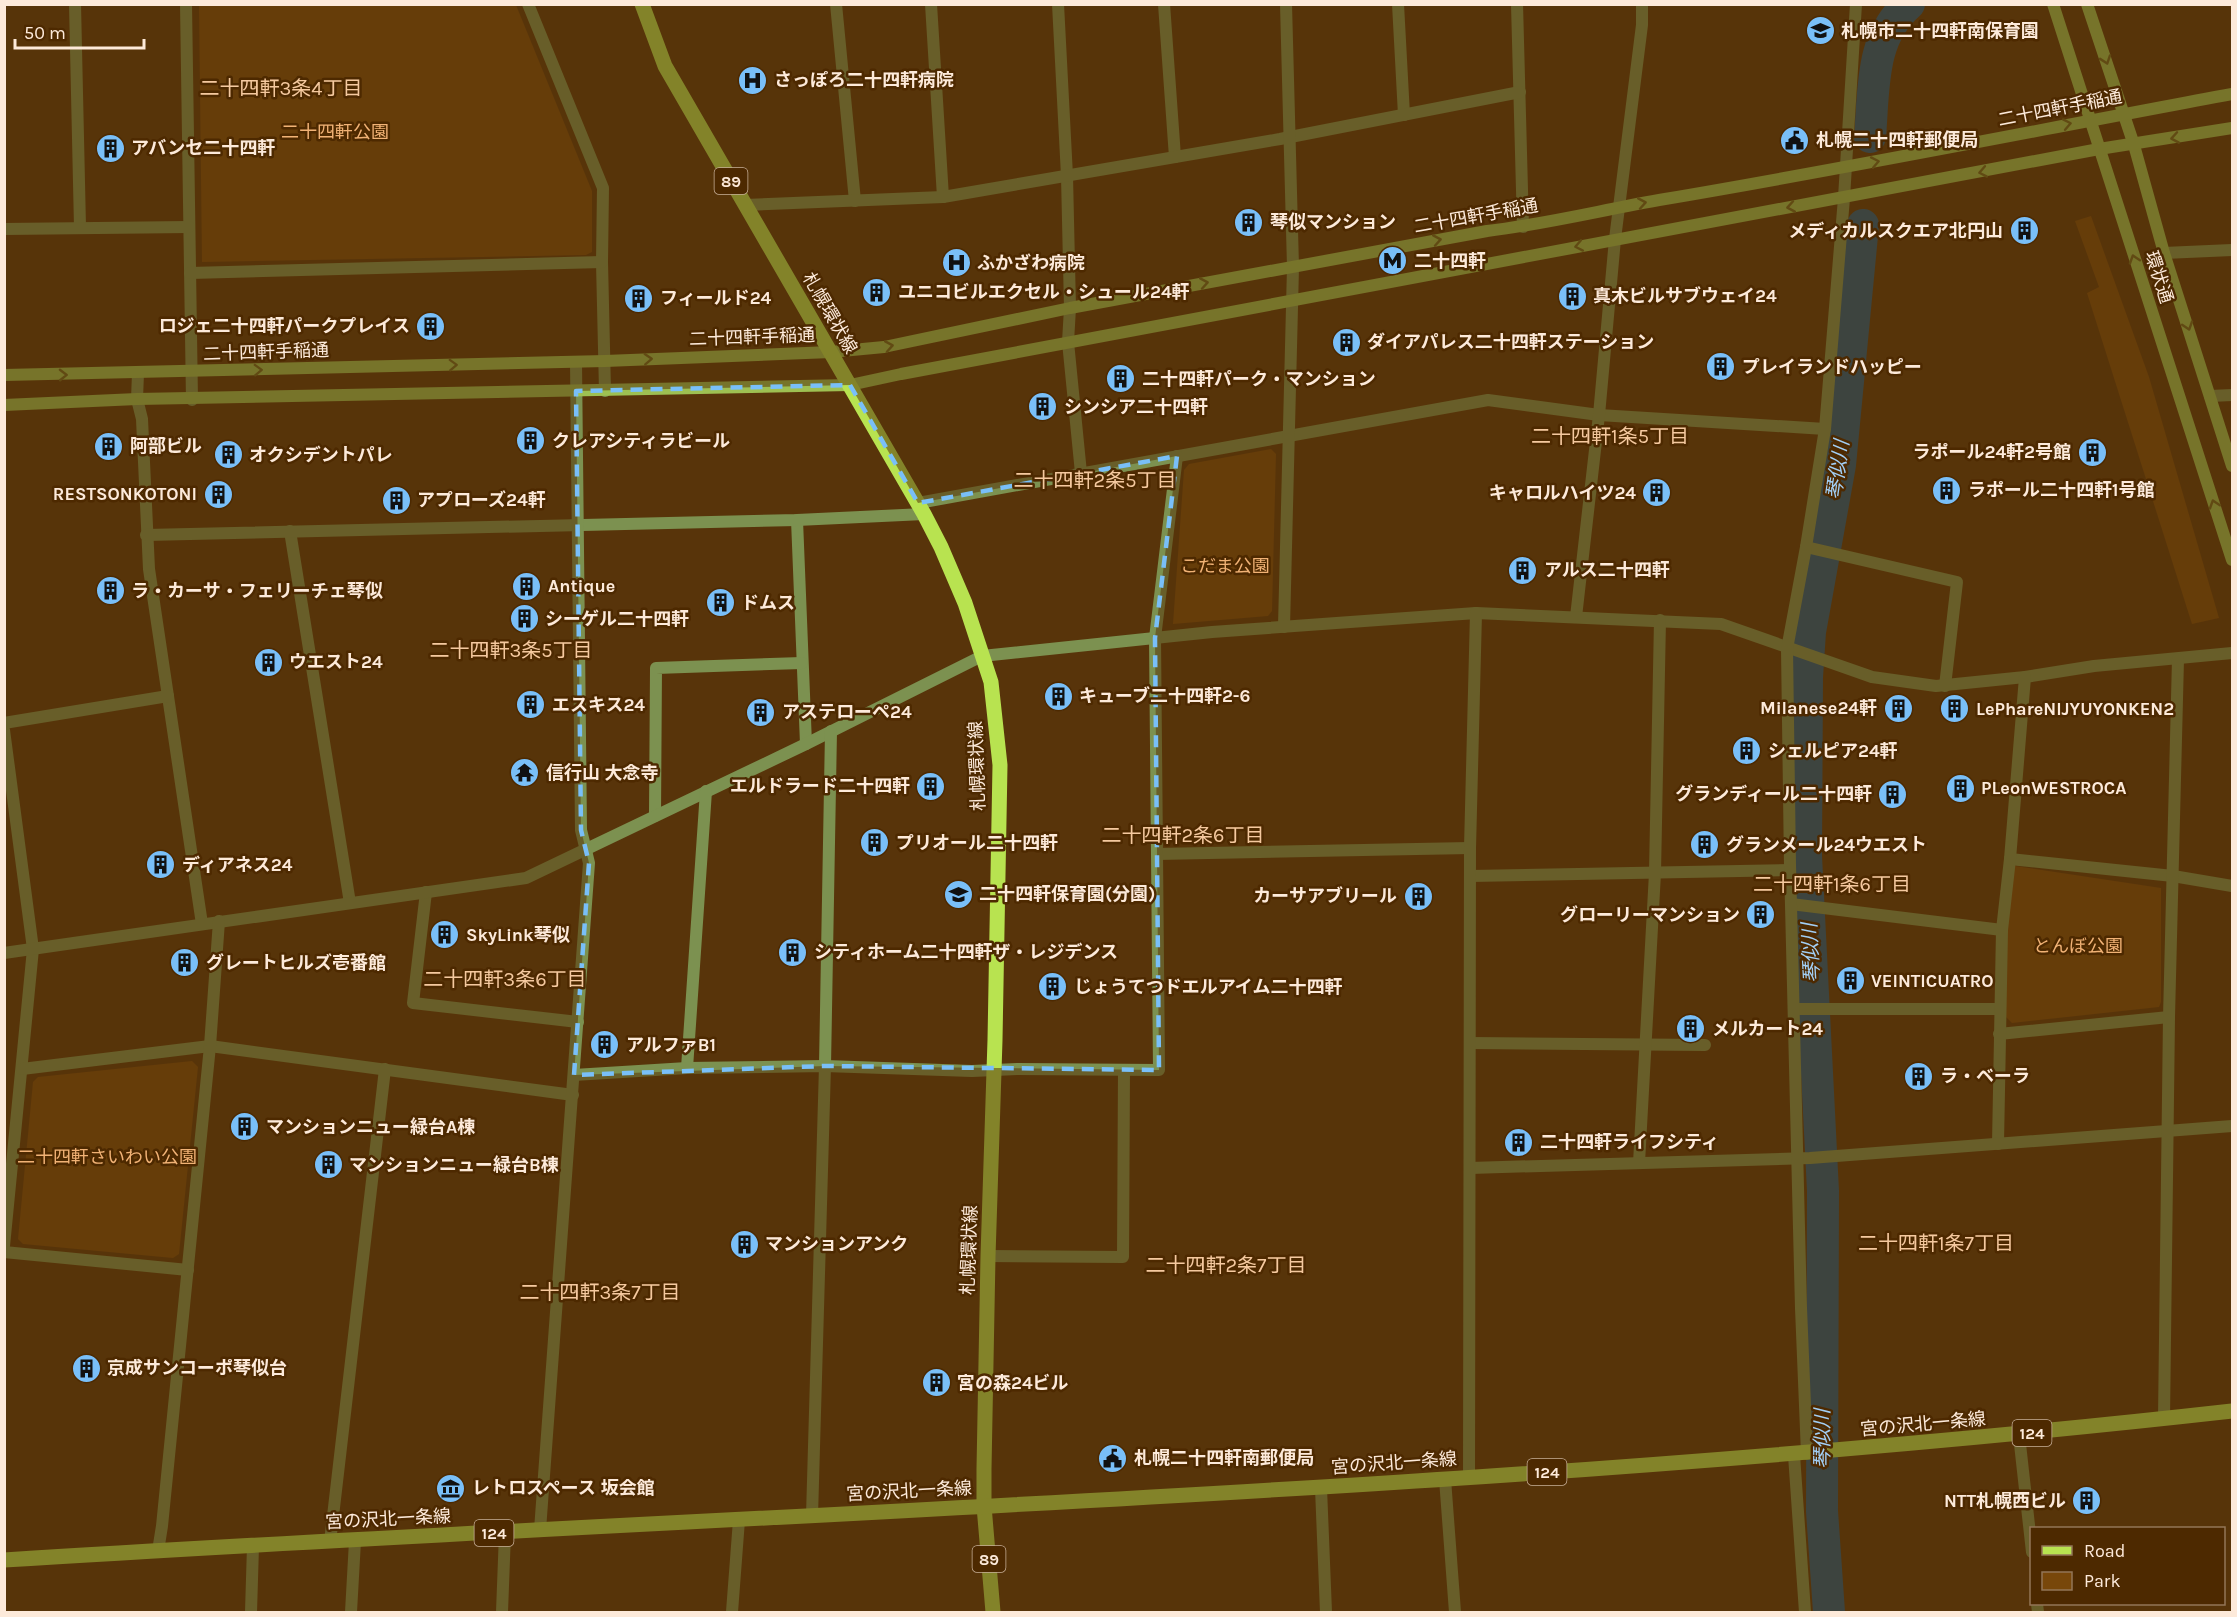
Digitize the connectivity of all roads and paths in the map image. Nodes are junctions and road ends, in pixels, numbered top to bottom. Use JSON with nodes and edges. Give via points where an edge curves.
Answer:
{"nodes":[{"id":1,"x":75,"y":4,"type":"edge"},
{"id":2,"x":186,"y":4,"type":"edge"},
{"id":3,"x":528,"y":4,"type":"edge"},
{"id":4,"x":642,"y":4,"type":"edge"},
{"id":5,"x":836,"y":4,"type":"edge"},
{"id":6,"x":931,"y":4,"type":"edge"},
{"id":7,"x":1058,"y":4,"type":"edge"},
{"id":8,"x":1164,"y":4,"type":"edge"},
{"id":9,"x":1286,"y":4,"type":"edge"},
{"id":10,"x":1398,"y":4,"type":"edge"},
{"id":11,"x":1517,"y":4,"type":"edge"},
{"id":12,"x":1642,"y":4,"type":"edge"},
{"id":13,"x":1856,"y":4,"type":"edge"},
{"id":14,"x":2053,"y":4,"type":"edge"},
{"id":15,"x":2087,"y":4,"type":"edge"},
{"id":16,"x":1520,"y":92,"type":"junction"},
{"id":17,"x":2232,"y":94,"type":"edge"},
{"id":18,"x":2124,"y":114,"type":"junction"},
{"id":19,"x":1404,"y":115,"type":"junction"},
{"id":20,"x":2090,"y":120,"type":"junction"},
{"id":21,"x":2232,"y":128,"type":"edge"},
{"id":22,"x":1290,"y":137,"type":"junction"},
{"id":23,"x":2134,"y":145,"type":"junction"},
{"id":24,"x":2099,"y":149,"type":"junction"},
{"id":25,"x":1175,"y":157,"type":"junction"},
{"id":26,"x":1846,"y":168,"type":"junction"},
{"id":27,"x":1067,"y":176,"type":"junction"},
{"id":28,"x":943,"y":197,"type":"junction"},
{"id":29,"x":1844,"y":198,"type":"junction"},
{"id":30,"x":855,"y":201,"type":"junction"},
{"id":31,"x":745,"y":205,"type":"junction"},
{"id":32,"x":1620,"y":206,"type":"junction"},
{"id":33,"x":80,"y":227,"type":"junction"},
{"id":34,"x":189,"y":227,"type":"junction"},
{"id":35,"x":1523,"y":227,"type":"junction"},
{"id":36,"x":4,"y":229,"type":"edge"},
{"id":37,"x":1616,"y":239,"type":"junction"},
{"id":38,"x":2232,"y":250,"type":"edge"},
{"id":39,"x":2164,"y":253,"type":"junction"},
{"id":40,"x":602,"y":262,"type":"junction"},
{"id":41,"x":1293,"y":267,"type":"junction"},
{"id":42,"x":190,"y":273,"type":"junction"},
{"id":43,"x":1292,"y":300,"type":"junction"},
{"id":44,"x":1070,"y":308,"type":"junction"},
{"id":45,"x":1068,"y":342,"type":"junction"},
{"id":46,"x":831,"y":352,"type":"junction"},
{"id":47,"x":605,"y":361,"type":"junction"},
{"id":48,"x":576,"y":362,"type":"junction"},
{"id":49,"x":191,"y":372,"type":"junction"},
{"id":50,"x":138,"y":373,"type":"junction"},
{"id":51,"x":4,"y":375,"type":"edge"},
{"id":52,"x":850,"y":385,"type":"junction"},
{"id":53,"x":576,"y":391,"type":"junction"},
{"id":54,"x":605,"y":391,"type":"junction"},
{"id":55,"x":2232,"y":395,"type":"edge"},
{"id":56,"x":2210,"y":396,"type":"junction"},
{"id":57,"x":137,"y":399,"type":"junction"},
{"id":58,"x":192,"y":400,"type":"junction"},
{"id":59,"x":4,"y":405,"type":"edge"},
{"id":60,"x":1599,"y":415,"type":"junction"},
{"id":61,"x":1825,"y":429,"type":"junction"},
{"id":62,"x":1290,"y":435,"type":"junction"},
{"id":63,"x":1177,"y":456,"type":"junction"},
{"id":64,"x":2232,"y":466,"type":"edge"},
{"id":65,"x":1081,"y":473,"type":"junction"},
{"id":66,"x":921,"y":508,"type":"junction"},
{"id":67,"x":797,"y":520,"type":"junction"},
{"id":68,"x":578,"y":525,"type":"junction"},
{"id":69,"x":290,"y":531,"type":"junction"},
{"id":70,"x":146,"y":535,"type":"junction"},
{"id":71,"x":1810,"y":548,"type":"junction"},
{"id":72,"x":2232,"y":560,"type":"edge"},
{"id":73,"x":1476,"y":613,"type":"junction"},
{"id":74,"x":1576,"y":617,"type":"junction"},
{"id":75,"x":1660,"y":620,"type":"junction"},
{"id":76,"x":1284,"y":627,"type":"junction"},
{"id":77,"x":1155,"y":638,"type":"junction"},
{"id":78,"x":1791,"y":651,"type":"junction"},
{"id":79,"x":2232,"y":653,"type":"edge"},
{"id":80,"x":982,"y":656,"type":"junction"},
{"id":81,"x":2178,"y":659,"type":"junction"},
{"id":82,"x":802,"y":663,"type":"junction"},
{"id":83,"x":2025,"y":677,"type":"junction"},
{"id":84,"x":1945,"y":686,"type":"junction"},
{"id":85,"x":168,"y":696,"type":"junction"},
{"id":86,"x":4,"y":723,"type":"edge"},
{"id":87,"x":4,"y":729,"type":"edge"},
{"id":88,"x":831,"y":731,"type":"junction"},
{"id":89,"x":806,"y":744,"type":"junction"},
{"id":90,"x":706,"y":791,"type":"junction"},
{"id":91,"x":655,"y":816,"type":"junction"},
{"id":92,"x":1470,"y":848,"type":"junction"},
{"id":93,"x":586,"y":849,"type":"junction"},
{"id":94,"x":1157,"y":854,"type":"junction"},
{"id":95,"x":2010,"y":859,"type":"junction"},
{"id":96,"x":1790,"y":870,"type":"junction"},
{"id":97,"x":1655,"y":873,"type":"junction"},
{"id":98,"x":1470,"y":876,"type":"junction"},
{"id":99,"x":2173,"y":876,"type":"junction"},
{"id":100,"x":2232,"y":886,"type":"edge"},
{"id":101,"x":426,"y":892,"type":"junction"},
{"id":102,"x":350,"y":903,"type":"junction"},
{"id":103,"x":1796,"y":905,"type":"junction"},
{"id":104,"x":219,"y":921,"type":"junction"},
{"id":105,"x":202,"y":924,"type":"junction"},
{"id":106,"x":2002,"y":930,"type":"junction"},
{"id":107,"x":33,"y":949,"type":"junction"},
{"id":108,"x":4,"y":953,"type":"edge"},
{"id":109,"x":1799,"y":1009,"type":"junction"},
{"id":110,"x":2000,"y":1009,"type":"junction"},
{"id":111,"x":2169,"y":1017,"type":"junction"},
{"id":112,"x":578,"y":1022,"type":"junction"},
{"id":113,"x":1999,"y":1034,"type":"junction"},
{"id":114,"x":1470,"y":1043,"type":"junction"},
{"id":115,"x":1705,"y":1045,"type":"dead end"},
{"id":116,"x":210,"y":1046,"type":"junction"},
{"id":117,"x":1645,"y":1046,"type":"junction"},
{"id":118,"x":825,"y":1066,"type":"junction"},
{"id":119,"x":687,"y":1068,"type":"junction"},
{"id":120,"x":22,"y":1069,"type":"junction"},
{"id":121,"x":384,"y":1069,"type":"junction"},
{"id":122,"x":994,"y":1070,"type":"junction"},
{"id":123,"x":1124,"y":1070,"type":"junction"},
{"id":124,"x":574,"y":1075,"type":"junction"},
{"id":125,"x":573,"y":1095,"type":"junction"},
{"id":126,"x":2232,"y":1126,"type":"edge"},
{"id":127,"x":2168,"y":1131,"type":"junction"},
{"id":128,"x":1998,"y":1144,"type":"junction"},
{"id":129,"x":1804,"y":1158,"type":"junction"},
{"id":130,"x":1639,"y":1163,"type":"junction"},
{"id":131,"x":1470,"y":1168,"type":"junction"},
{"id":132,"x":4,"y":1245,"type":"edge"},
{"id":133,"x":4,"y":1252,"type":"edge"},
{"id":134,"x":988,"y":1256,"type":"junction"},
{"id":135,"x":188,"y":1270,"type":"junction"},
{"id":136,"x":2232,"y":1411,"type":"edge"},
{"id":137,"x":2164,"y":1419,"type":"junction"},
{"id":138,"x":2019,"y":1435,"type":"junction"},
{"id":139,"x":1805,"y":1454,"type":"junction"},
{"id":140,"x":1469,"y":1478,"type":"junction"},
{"id":141,"x":1445,"y":1479,"type":"junction"},
{"id":142,"x":1321,"y":1488,"type":"junction"},
{"id":143,"x":984,"y":1506,"type":"junction"},
{"id":144,"x":812,"y":1516,"type":"junction"},
{"id":145,"x":739,"y":1520,"type":"junction"},
{"id":146,"x":540,"y":1530,"type":"junction"},
{"id":147,"x":505,"y":1533,"type":"junction"},
{"id":148,"x":355,"y":1541,"type":"junction"},
{"id":149,"x":330,"y":1542,"type":"junction"},
{"id":150,"x":2030,"y":1542,"type":"edge"},
{"id":151,"x":253,"y":1546,"type":"junction"},
{"id":152,"x":158,"y":1551,"type":"junction"},
{"id":153,"x":4,"y":1560,"type":"edge"},
{"id":154,"x":251,"y":1612,"type":"edge"},
{"id":155,"x":351,"y":1612,"type":"edge"},
{"id":156,"x":502,"y":1612,"type":"edge"},
{"id":157,"x":732,"y":1612,"type":"edge"},
{"id":158,"x":993,"y":1612,"type":"edge"},
{"id":159,"x":1326,"y":1612,"type":"edge"},
{"id":160,"x":1455,"y":1612,"type":"edge"},
{"id":161,"x":1805,"y":1612,"type":"edge"}],
"edges":[{"from":1,"to":33,"type":"street"},
{"from":2,"to":34,"type":"street"},
{"from":3,"to":40,"type":"street","via":[[603,188]]},
{"from":4,"to":31,"type":"main road","name":"札幌環状線","number":"89","via":[[665,66]]},
{"from":5,"to":30,"type":"street"},
{"from":6,"to":28,"type":"street"},
{"from":7,"to":27,"type":"street"},
{"from":8,"to":25,"type":"street"},
{"from":9,"to":22,"type":"street"},
{"from":10,"to":19,"type":"street"},
{"from":11,"to":16,"type":"street"},
{"from":12,"to":32,"type":"street"},
{"from":13,"to":26,"type":"street"},
{"from":14,"to":20,"type":"street","name":"環状通"},
{"from":15,"to":18,"type":"street","name":"環状通","one_way":true},
{"from":16,"to":19,"type":"street"},
{"from":16,"to":35,"type":"street"},
{"from":17,"to":18,"type":"street","name":"二十四軒手稲通"},
{"from":18,"to":20,"type":"street","name":"二十四軒手稲通"},
{"from":18,"to":23,"type":"street","name":"環状通"},
{"from":19,"to":22,"type":"street"},
{"from":20,"to":24,"type":"street","name":"環状通"},
{"from":26,"to":20,"type":"street","name":"二十四軒手稲通","one_way":true},
{"from":21,"to":23,"type":"street","one_way":true},
{"from":22,"to":25,"type":"street"},
{"from":22,"to":41,"type":"street"},
{"from":23,"to":24,"type":"street"},
{"from":23,"to":39,"type":"street","name":"環状通"},
{"from":24,"to":29,"type":"street","one_way":true},
{"from":72,"to":24,"type":"street","name":"環状通","one_way":true},
{"from":25,"to":27,"type":"street"},
{"from":26,"to":29,"type":"street"},
{"from":32,"to":26,"type":"street","name":"二十四軒手稲通","one_way":true},
{"from":27,"to":28,"type":"street"},
{"from":27,"to":44,"type":"street"},
{"from":28,"to":30,"type":"street"},
{"from":29,"to":37,"type":"street","one_way":true},
{"from":29,"to":61,"type":"street"},
{"from":30,"to":31,"type":"street"},
{"from":31,"to":46,"type":"main road","name":"札幌環状線","number":"89"},
{"from":32,"to":35,"type":"street","name":"二十四軒手稲通"},
{"from":32,"to":37,"type":"street"},
{"from":33,"to":34,"type":"street"},
{"from":33,"to":36,"type":"street"},
{"from":34,"to":42,"type":"street"},
{"from":41,"to":35,"type":"street","name":"二十四軒手稲通","one_way":true},
{"from":37,"to":43,"type":"street","one_way":true},
{"from":37,"to":60,"type":"street"},
{"from":38,"to":39,"type":"street"},
{"from":39,"to":56,"type":"street","name":"環状通","one_way":true},
{"from":40,"to":42,"type":"street"},
{"from":40,"to":47,"type":"street"},
{"from":41,"to":43,"type":"street"},
{"from":44,"to":41,"type":"street","name":"二十四軒手稲通","one_way":true},
{"from":42,"to":49,"type":"street"},
{"from":43,"to":45,"type":"street"},
{"from":43,"to":62,"type":"street"},
{"from":44,"to":45,"type":"street"},
{"from":46,"to":44,"type":"street","name":"二十四軒手稲通","one_way":true,"via":[[884,347]]},
{"from":45,"to":52,"type":"street"},
{"from":45,"to":65,"type":"street"},
{"from":47,"to":46,"type":"street","name":"二十四軒手稲通","one_way":true},
{"from":46,"to":52,"type":"main road","name":"札幌環状線","number":"89"},
{"from":47,"to":48,"type":"street","name":"二十四軒手稲通"},
{"from":47,"to":54,"type":"street"},
{"from":49,"to":48,"type":"street","name":"二十四軒手稲通","one_way":true},
{"from":48,"to":53,"type":"street"},
{"from":49,"to":50,"type":"street","name":"二十四軒手稲通"},
{"from":49,"to":58,"type":"street"},
{"from":51,"to":50,"type":"street","name":"二十四軒手稲通","one_way":true},
{"from":50,"to":57,"type":"street"},
{"from":52,"to":54,"type":"street"},
{"from":52,"to":66,"type":"main road","name":"札幌環状線","number":"89"},
{"from":53,"to":54,"type":"street"},
{"from":53,"to":58,"type":"street"},
{"from":53,"to":68,"type":"street"},
{"from":55,"to":56,"type":"street"},
{"from":56,"to":64,"type":"street","name":"環状通"},
{"from":57,"to":58,"type":"street"},
{"from":57,"to":59,"type":"street"},
{"from":57,"to":70,"type":"street","via":[[142,419]]},
{"from":60,"to":61,"type":"street"},
{"from":60,"to":62,"type":"street","via":[[1488,400]]},
{"from":60,"to":74,"type":"street"},
{"from":61,"to":71,"type":"street"},
{"from":62,"to":63,"type":"street"},
{"from":62,"to":76,"type":"street"},
{"from":63,"to":65,"type":"street"},
{"from":63,"to":77,"type":"street"},
{"from":65,"to":66,"type":"street"},
{"from":66,"to":67,"type":"street"},
{"from":66,"to":80,"type":"main road","name":"札幌環状線","number":"89","via":[[965,603]]},
{"from":67,"to":68,"type":"street"},
{"from":67,"to":82,"type":"street"},
{"from":68,"to":69,"type":"street"},
{"from":68,"to":93,"type":"street","via":[[581,830]]},
{"from":69,"to":70,"type":"street"},
{"from":69,"to":102,"type":"street"},
{"from":70,"to":85,"type":"street"},
{"from":71,"to":78,"type":"street"},
{"from":71,"to":84,"type":"street","via":[[1958,582]]},
{"from":73,"to":74,"type":"street"},
{"from":73,"to":76,"type":"street"},
{"from":73,"to":92,"type":"street"},
{"from":74,"to":75,"type":"street"},
{"from":75,"to":78,"type":"street","via":[[1721,624]]},
{"from":75,"to":97,"type":"street"},
{"from":76,"to":77,"type":"street"},
{"from":77,"to":80,"type":"street"},
{"from":77,"to":94,"type":"street"},
{"from":78,"to":84,"type":"street","via":[[1872,677]]},
{"from":78,"to":96,"type":"street"},
{"from":79,"to":81,"type":"street"},
{"from":80,"to":88,"type":"street"},
{"from":80,"to":122,"type":"main road","name":"札幌環状線","number":"89","via":[[991,682],[1000,765]]},
{"from":81,"to":83,"type":"street"},
{"from":81,"to":99,"type":"street"},
{"from":82,"to":89,"type":"street"},
{"from":82,"to":91,"type":"street","via":[[656,668]]},
{"from":83,"to":84,"type":"street"},
{"from":83,"to":95,"type":"street"},
{"from":85,"to":86,"type":"street"},
{"from":85,"to":105,"type":"street"},
{"from":87,"to":107,"type":"street"},
{"from":88,"to":89,"type":"street"},
{"from":88,"to":118,"type":"street"},
{"from":89,"to":90,"type":"street"},
{"from":90,"to":91,"type":"street"},
{"from":90,"to":119,"type":"street"},
{"from":91,"to":93,"type":"street"},
{"from":92,"to":94,"type":"street"},
{"from":92,"to":98,"type":"street"},
{"from":93,"to":101,"type":"street","via":[[526,878]]},
{"from":93,"to":112,"type":"street","via":[[589,863]]},
{"from":94,"to":123,"type":"street","via":[[1159,1070]]},
{"from":95,"to":99,"type":"street"},
{"from":95,"to":106,"type":"street"},
{"from":96,"to":97,"type":"street"},
{"from":96,"to":103,"type":"street"},
{"from":97,"to":98,"type":"street"},
{"from":97,"to":117,"type":"street"},
{"from":98,"to":114,"type":"street"},
{"from":99,"to":100,"type":"street"},
{"from":99,"to":111,"type":"street"},
{"from":101,"to":102,"type":"street"},
{"from":101,"to":112,"type":"street","via":[[413,1003]]},
{"from":102,"to":104,"type":"street"},
{"from":103,"to":106,"type":"street"},
{"from":103,"to":109,"type":"street"},
{"from":104,"to":105,"type":"street"},
{"from":104,"to":116,"type":"street"},
{"from":105,"to":107,"type":"street"},
{"from":106,"to":110,"type":"street"},
{"from":107,"to":108,"type":"street"},
{"from":107,"to":120,"type":"street"},
{"from":109,"to":110,"type":"street"},
{"from":109,"to":129,"type":"street"},
{"from":110,"to":113,"type":"street"},
{"from":111,"to":113,"type":"street"},
{"from":111,"to":127,"type":"street"},
{"from":112,"to":124,"type":"street"},
{"from":113,"to":128,"type":"street"},
{"from":114,"to":117,"type":"street"},
{"from":114,"to":131,"type":"street"},
{"from":115,"to":117,"type":"street"},
{"from":116,"to":120,"type":"street"},
{"from":116,"to":121,"type":"street"},
{"from":116,"to":135,"type":"street"},
{"from":117,"to":130,"type":"street"},
{"from":118,"to":119,"type":"street"},
{"from":118,"to":122,"type":"street"},
{"from":118,"to":144,"type":"street"},
{"from":119,"to":124,"type":"street"},
{"from":120,"to":132,"type":"street"},
{"from":121,"to":125,"type":"street"},
{"from":121,"to":149,"type":"street"},
{"from":122,"to":123,"type":"street"},
{"from":122,"to":134,"type":"main road","name":"札幌環状線","number":"89"},
{"from":123,"to":134,"type":"street","via":[[1123,1257]]},
{"from":124,"to":125,"type":"street"},
{"from":125,"to":146,"type":"street"},
{"from":126,"to":127,"type":"street"},
{"from":127,"to":128,"type":"street"},
{"from":127,"to":137,"type":"street"},
{"from":128,"to":129,"type":"street"},
{"from":129,"to":130,"type":"street"},
{"from":129,"to":139,"type":"street","via":[[1801,1308]]},
{"from":130,"to":131,"type":"street"},
{"from":131,"to":140,"type":"street"},
{"from":133,"to":135,"type":"street"},
{"from":134,"to":143,"type":"main road","name":"札幌環状線","number":"89"},
{"from":135,"to":152,"type":"street"},
{"from":136,"to":137,"type":"main road","name":"宮の沢北一条線","number":"124"},
{"from":137,"to":138,"type":"main road","name":"宮の沢北一条線","number":"124"},
{"from":138,"to":139,"type":"main road","name":"宮の沢北一条線","number":"124"},
{"from":138,"to":150,"type":"street"},
{"from":139,"to":140,"type":"main road","name":"宮の沢北一条線","number":"124"},
{"from":139,"to":161,"type":"street"},
{"from":140,"to":141,"type":"main road","name":"宮の沢北一条線","number":"124"},
{"from":141,"to":142,"type":"main road","name":"宮の沢北一条線","number":"124"},
{"from":141,"to":160,"type":"street"},
{"from":142,"to":143,"type":"main road","name":"宮の沢北一条線","number":"124"},
{"from":142,"to":159,"type":"street"},
{"from":143,"to":144,"type":"main road","name":"宮の沢北一条線","number":"124"},
{"from":143,"to":158,"type":"main road","name":"札幌環状線","number":"89"},
{"from":144,"to":145,"type":"main road","name":"宮の沢北一条線","number":"124"},
{"from":145,"to":146,"type":"main road","name":"宮の沢北一条線","number":"124"},
{"from":145,"to":157,"type":"street"},
{"from":146,"to":147,"type":"main road","name":"宮の沢北一条線","number":"124"},
{"from":147,"to":148,"type":"main road","name":"宮の沢北一条線","number":"124"},
{"from":147,"to":156,"type":"street"},
{"from":148,"to":149,"type":"main road","name":"宮の沢北一条線","number":"124"},
{"from":148,"to":155,"type":"street"},
{"from":149,"to":151,"type":"main road","name":"宮の沢北一条線","number":"124"},
{"from":151,"to":152,"type":"main road","name":"宮の沢北一条線","number":"124"},
{"from":151,"to":154,"type":"street"},
{"from":152,"to":153,"type":"main road","name":"宮の沢北一条線","number":"124"}]}
